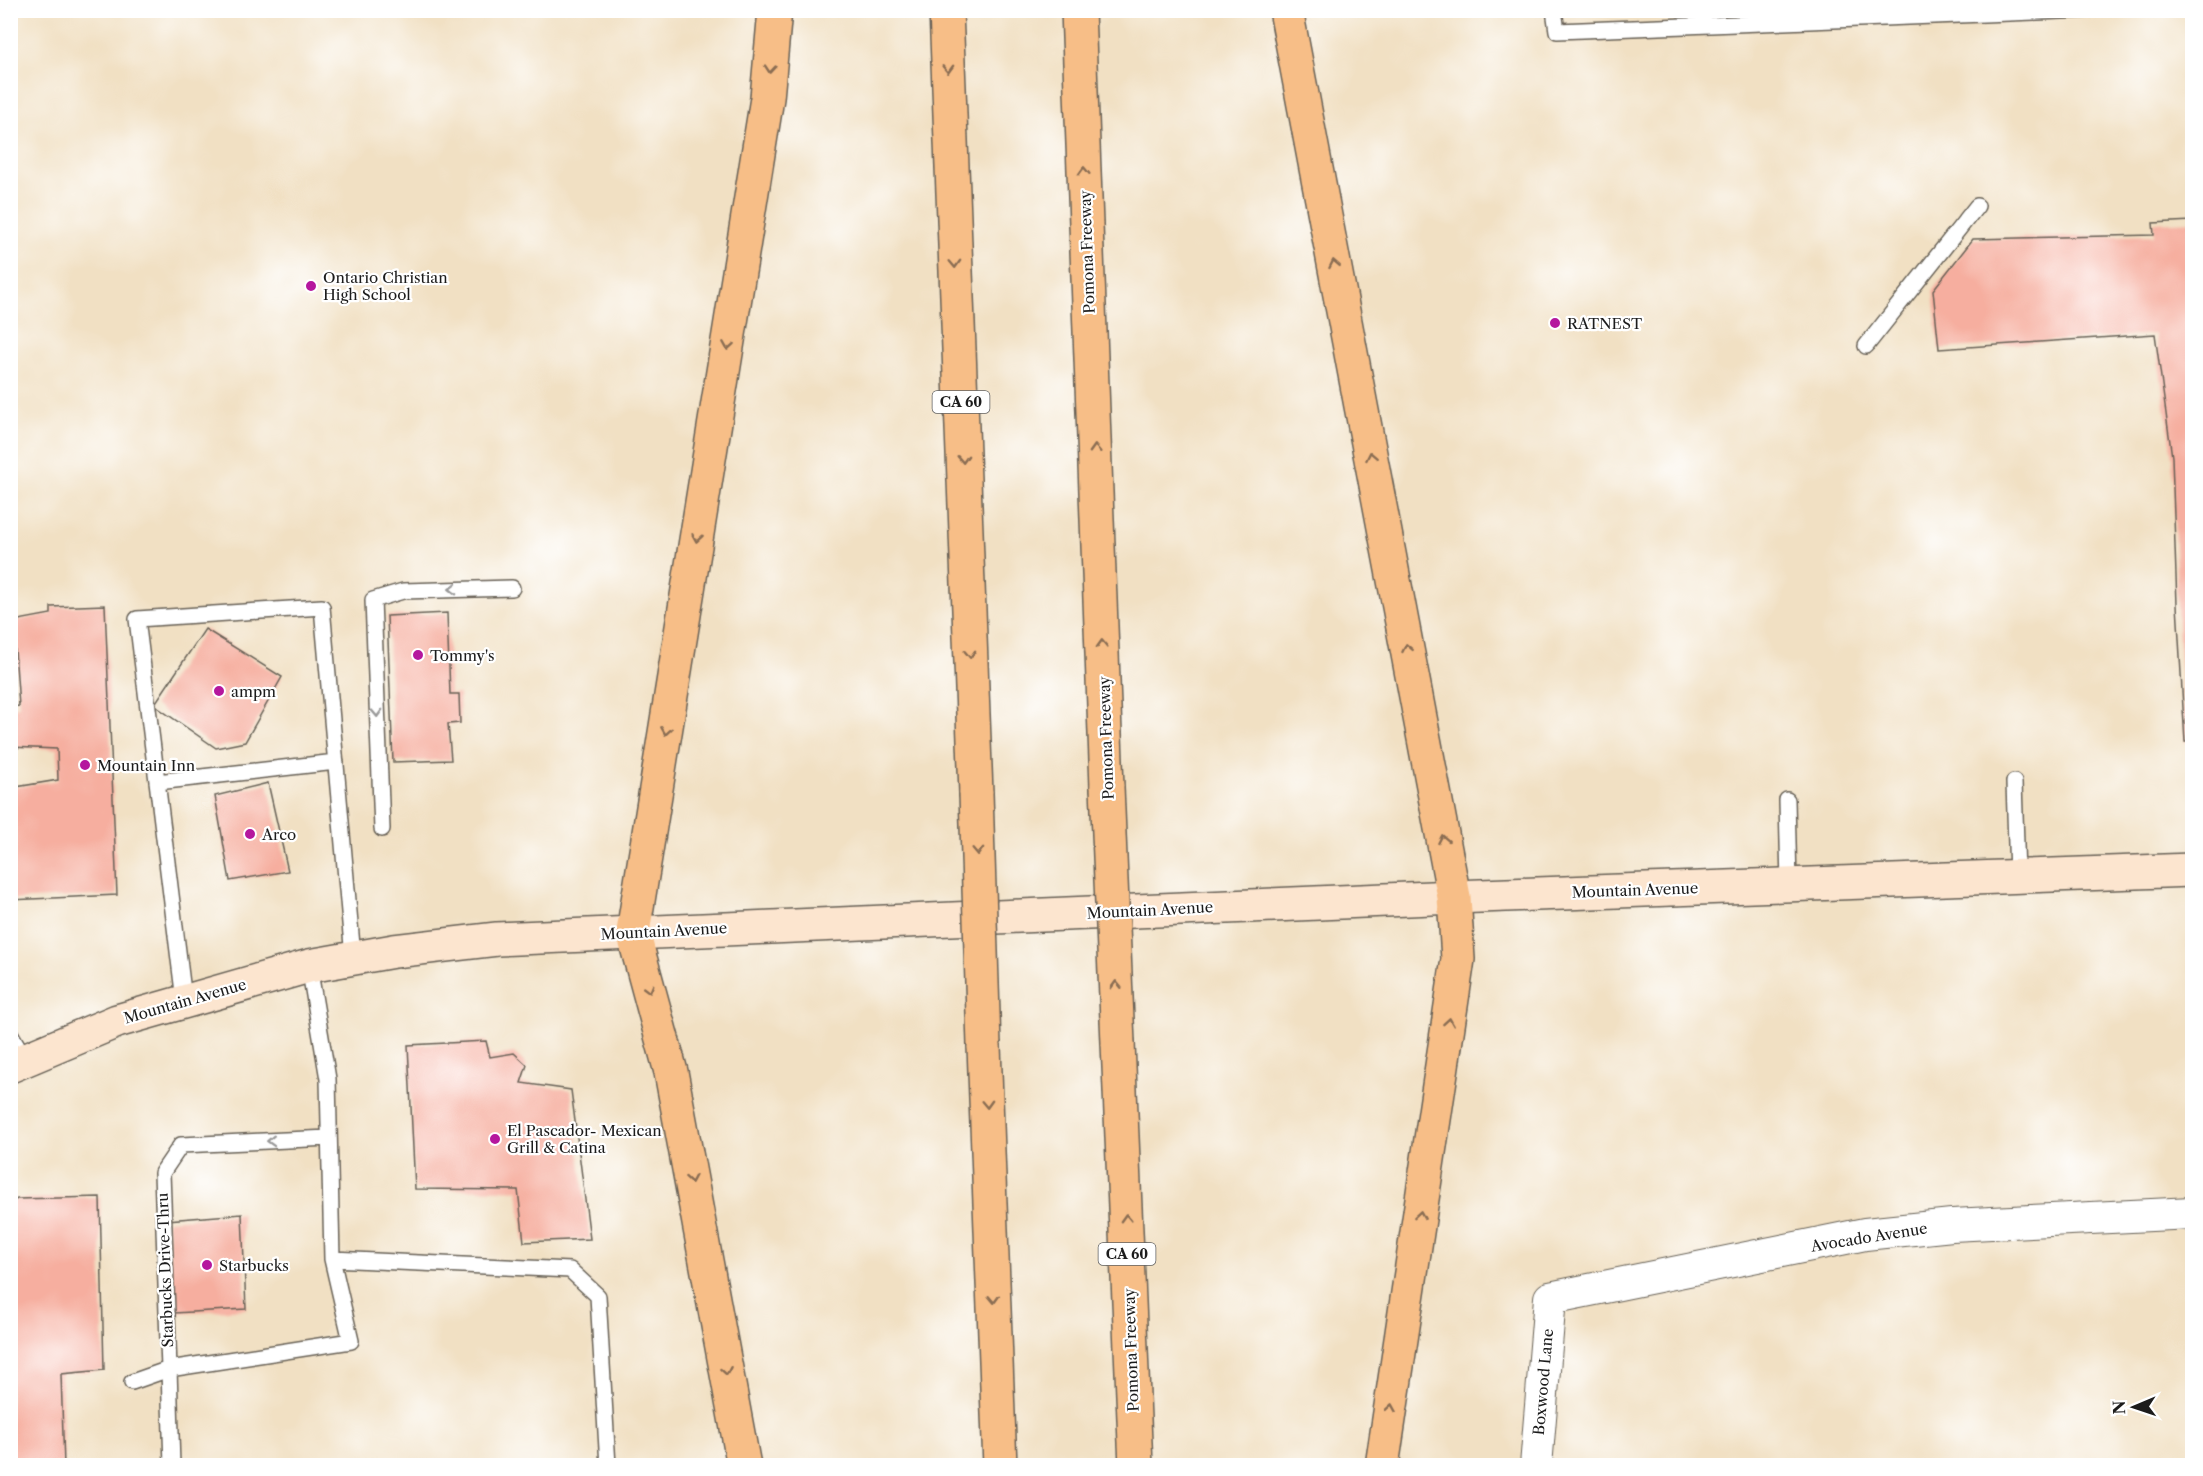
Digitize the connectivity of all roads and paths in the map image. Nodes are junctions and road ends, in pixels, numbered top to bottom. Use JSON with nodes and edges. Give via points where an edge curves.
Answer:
{"nodes":[{"id":1,"x":775,"y":10,"type":"edge"},
{"id":2,"x":946,"y":10,"type":"edge"},
{"id":3,"x":1078,"y":10,"type":"edge"},
{"id":4,"x":1286,"y":10,"type":"edge"},
{"id":5,"x":1554,"y":10,"type":"edge"},
{"id":6,"x":2088,"y":10,"type":"edge"},
{"id":7,"x":1977,"y":206,"type":"dead end"},
{"id":8,"x":1866,"y":346,"type":"dead end"},
{"id":9,"x":512,"y":588,"type":"dead end"},
{"id":10,"x":336,"y":762,"type":"junction"},
{"id":11,"x":157,"y":782,"type":"junction"},
{"id":12,"x":2014,"y":782,"type":"dead end"},
{"id":13,"x":1787,"y":800,"type":"dead end"},
{"id":14,"x":382,"y":829,"type":"dead end"},
{"id":15,"x":2193,"y":870,"type":"edge"},
{"id":16,"x":2017,"y":876,"type":"junction"},
{"id":17,"x":1789,"y":884,"type":"junction"},
{"id":18,"x":1454,"y":897,"type":"junction"},
{"id":19,"x":633,"y":932,"type":"junction"},
{"id":20,"x":353,"y":957,"type":"junction"},
{"id":21,"x":309,"y":966,"type":"junction"},
{"id":22,"x":184,"y":1000,"type":"junction"},
{"id":23,"x":15,"y":1053,"type":"edge"},
{"id":24,"x":329,"y":1138,"type":"junction"},
{"id":25,"x":2193,"y":1214,"type":"edge"},
{"id":26,"x":332,"y":1259,"type":"junction"},
{"id":27,"x":1550,"y":1298,"type":"joint"},
{"id":28,"x":169,"y":1369,"type":"junction"},
{"id":29,"x":132,"y":1382,"type":"dead end"},
{"id":30,"x":172,"y":1466,"type":"edge"},
{"id":31,"x":608,"y":1466,"type":"edge"},
{"id":32,"x":744,"y":1466,"type":"edge"},
{"id":33,"x":1000,"y":1466,"type":"edge"},
{"id":34,"x":1136,"y":1466,"type":"edge"},
{"id":35,"x":1382,"y":1466,"type":"edge"},
{"id":36,"x":1536,"y":1466,"type":"edge"}],
"edges":[{"from":1,"to":19,"type":"highway","one_way":true,"via":[[767,99]]},
{"from":2,"to":33,"type":"highway","number":"CA 60","one_way":true,"bridge":true},
{"from":34,"to":3,"type":"highway","name":"Pomona Freeway","number":"CA 60","one_way":true,"bridge":true},
{"from":18,"to":4,"type":"highway","one_way":true},
{"from":5,"to":6,"type":"lane","via":[[1557,31]]},
{"from":7,"to":8,"type":"lane"},
{"from":9,"to":14,"type":"lane","one_way":true,"via":[[403,591],[373,600]]},
{"from":10,"to":11,"type":"lane"},
{"from":10,"to":11,"type":"lane","via":[[322,607],[137,619]]},
{"from":10,"to":20,"type":"lane"},
{"from":11,"to":22,"type":"lane"},
{"from":12,"to":16,"type":"lane"},
{"from":13,"to":17,"type":"lane"},
{"from":15,"to":16,"type":"main road","name":"Mountain Avenue"},
{"from":16,"to":17,"type":"main road","name":"Mountain Avenue"},
{"from":17,"to":18,"type":"main road","name":"Mountain Avenue"},
{"from":18,"to":19,"type":"main road","name":"Mountain Avenue"},
{"from":35,"to":18,"type":"highway","one_way":true,"via":[[1458,960]]},
{"from":19,"to":20,"type":"main road","name":"Mountain Avenue","via":[[497,939]]},
{"from":19,"to":32,"type":"highway","one_way":true,"via":[[671,1071]]},
{"from":20,"to":21,"type":"main road","name":"Mountain Avenue"},
{"from":21,"to":22,"type":"main road","name":"Mountain Avenue"},
{"from":21,"to":24,"type":"lane","via":[[328,1079]]},
{"from":22,"to":23,"type":"main road","name":"Mountain Avenue"},
{"from":24,"to":26,"type":"lane"},
{"from":24,"to":28,"type":"lane","name":"Starbucks Drive-Thru","one_way":true,"via":[[181,1145],[162,1173]]},
{"from":25,"to":27,"type":"street","name":"Avocado Avenue","via":[[1952,1225],[1865,1234]]},
{"from":26,"to":28,"type":"lane","via":[[351,1341]]},
{"from":26,"to":31,"type":"lane","via":[[570,1270],[598,1296]]},
{"from":27,"to":36,"type":"street","name":"Boxwood Lane"},
{"from":28,"to":29,"type":"lane"},
{"from":28,"to":30,"type":"lane"}]}
